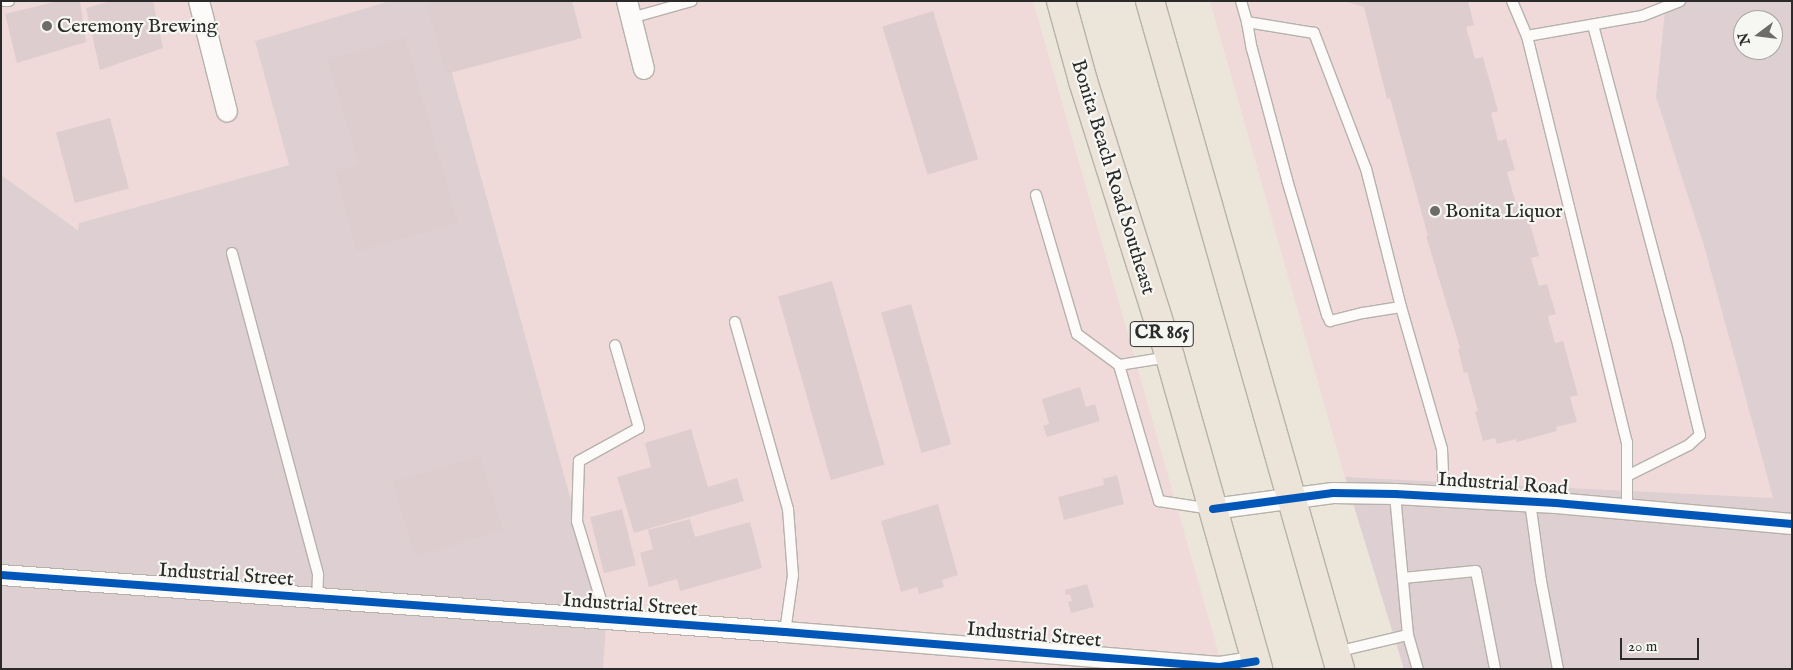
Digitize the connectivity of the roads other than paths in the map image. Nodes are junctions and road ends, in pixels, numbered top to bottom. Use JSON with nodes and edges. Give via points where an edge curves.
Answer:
{"nodes":[{"id":1,"x":4,"y":1,"type":"edge"},
{"id":2,"x":9,"y":1,"type":"edge"},
{"id":3,"x":199,"y":1,"type":"edge"},
{"id":4,"x":692,"y":1,"type":"edge"},
{"id":5,"x":1061,"y":1,"type":"edge"},
{"id":6,"x":1150,"y":1,"type":"edge"},
{"id":7,"x":1241,"y":1,"type":"edge"},
{"id":8,"x":1512,"y":1,"type":"edge"},
{"id":9,"x":1680,"y":1,"type":"edge"},
{"id":10,"x":629,"y":10,"type":"edge"},
{"id":11,"x":1246,"y":22,"type":"junction"},
{"id":12,"x":1593,"y":25,"type":"junction"},
{"id":13,"x":1528,"y":36,"type":"junction"},
{"id":14,"x":644,"y":68,"type":"dead end"},
{"id":15,"x":228,"y":112,"type":"dead end"},
{"id":16,"x":1036,"y":195,"type":"dead end"},
{"id":17,"x":232,"y":253,"type":"dead end"},
{"id":18,"x":1401,"y":307,"type":"junction"},
{"id":19,"x":735,"y":322,"type":"dead end"},
{"id":20,"x":615,"y":345,"type":"dead end"},
{"id":21,"x":1170,"y":357,"type":"junction"},
{"id":22,"x":1119,"y":365,"type":"junction"},
{"id":23,"x":1627,"y":476,"type":"junction"},
{"id":24,"x":1395,"y":494,"type":"junction"},
{"id":25,"x":1444,"y":496,"type":"junction"},
{"id":26,"x":1292,"y":498,"type":"junction"},
{"id":27,"x":1530,"y":502,"type":"junction"},
{"id":28,"x":1213,"y":509,"type":"junction"},
{"id":29,"x":1627,"y":510,"type":"junction"},
{"id":30,"x":1792,"y":524,"type":"edge"},
{"id":31,"x":1,"y":575,"type":"edge"},
{"id":32,"x":1403,"y":578,"type":"junction"},
{"id":33,"x":317,"y":598,"type":"junction"},
{"id":34,"x":607,"y":620,"type":"junction"},
{"id":35,"x":785,"y":632,"type":"junction"},
{"id":36,"x":1408,"y":635,"type":"junction"},
{"id":37,"x":1338,"y":660,"type":"edge"},
{"id":38,"x":1257,"y":665,"type":"edge"},
{"id":39,"x":1418,"y":669,"type":"edge"},
{"id":40,"x":1495,"y":669,"type":"edge"},
{"id":41,"x":1558,"y":669,"type":"edge"}],
"edges":[{"from":1,"to":2,"type":"lane"},
{"from":3,"to":15,"type":"street"},
{"from":4,"to":10,"type":"lane"},
{"from":5,"to":21,"type":"main road","name":"Bonita Beach Road Southeast","number":"CR 865"},
{"from":6,"to":26,"type":"main road"},
{"from":7,"to":11,"type":"lane"},
{"from":8,"to":13,"type":"lane"},
{"from":9,"to":12,"type":"lane","via":[[1642,16]]},
{"from":10,"to":14,"type":"street"},
{"from":11,"to":18,"type":"lane","via":[[1314,34],[1366,169]]},
{"from":11,"to":18,"type":"lane","via":[[1284,170],[1330,321]]},
{"from":12,"to":13,"type":"lane"},
{"from":12,"to":23,"type":"lane","via":[[1700,435],[1689,445]]},
{"from":13,"to":23,"type":"lane","via":[[1627,442]]},
{"from":16,"to":22,"type":"lane","via":[[1077,334]]},
{"from":17,"to":33,"type":"lane","via":[[318,575]]},
{"from":18,"to":25,"type":"lane","via":[[1442,450]]},
{"from":19,"to":35,"type":"lane","via":[[788,509],[793,575]]},
{"from":20,"to":34,"type":"lane","via":[[638,428],[579,461],[577,521]]},
{"from":21,"to":22,"type":"lane"},
{"from":21,"to":28,"type":"main road","name":"Bonita Beach Road Southeast","number":"CR 865"},
{"from":22,"to":28,"type":"lane","via":[[1158,502]]},
{"from":23,"to":29,"type":"lane"},
{"from":24,"to":25,"type":"street","name":"Industrial Road"},
{"from":24,"to":26,"type":"street","name":"Industrial Road","via":[[1333,493]]},
{"from":24,"to":32,"type":"lane"},
{"from":25,"to":27,"type":"street","name":"Industrial Road"},
{"from":26,"to":28,"type":"street","name":"Industrial Road"},
{"from":26,"to":37,"type":"main road"},
{"from":27,"to":29,"type":"street","name":"Industrial Road"},
{"from":27,"to":41,"type":"lane"},
{"from":28,"to":38,"type":"main road","name":"Bonita Beach Road Southeast","number":"CR 865"},
{"from":29,"to":30,"type":"street","name":"Industrial Road"},
{"from":31,"to":33,"type":"street","name":"Industrial Street"},
{"from":32,"to":36,"type":"lane"},
{"from":32,"to":40,"type":"lane","via":[[1476,571]]},
{"from":33,"to":34,"type":"street","name":"Industrial Street"},
{"from":34,"to":35,"type":"street","name":"Industrial Street"},
{"from":35,"to":38,"type":"street","name":"Industrial Street","via":[[1220,667]]},
{"from":36,"to":37,"type":"lane"},
{"from":36,"to":39,"type":"lane"}]}
